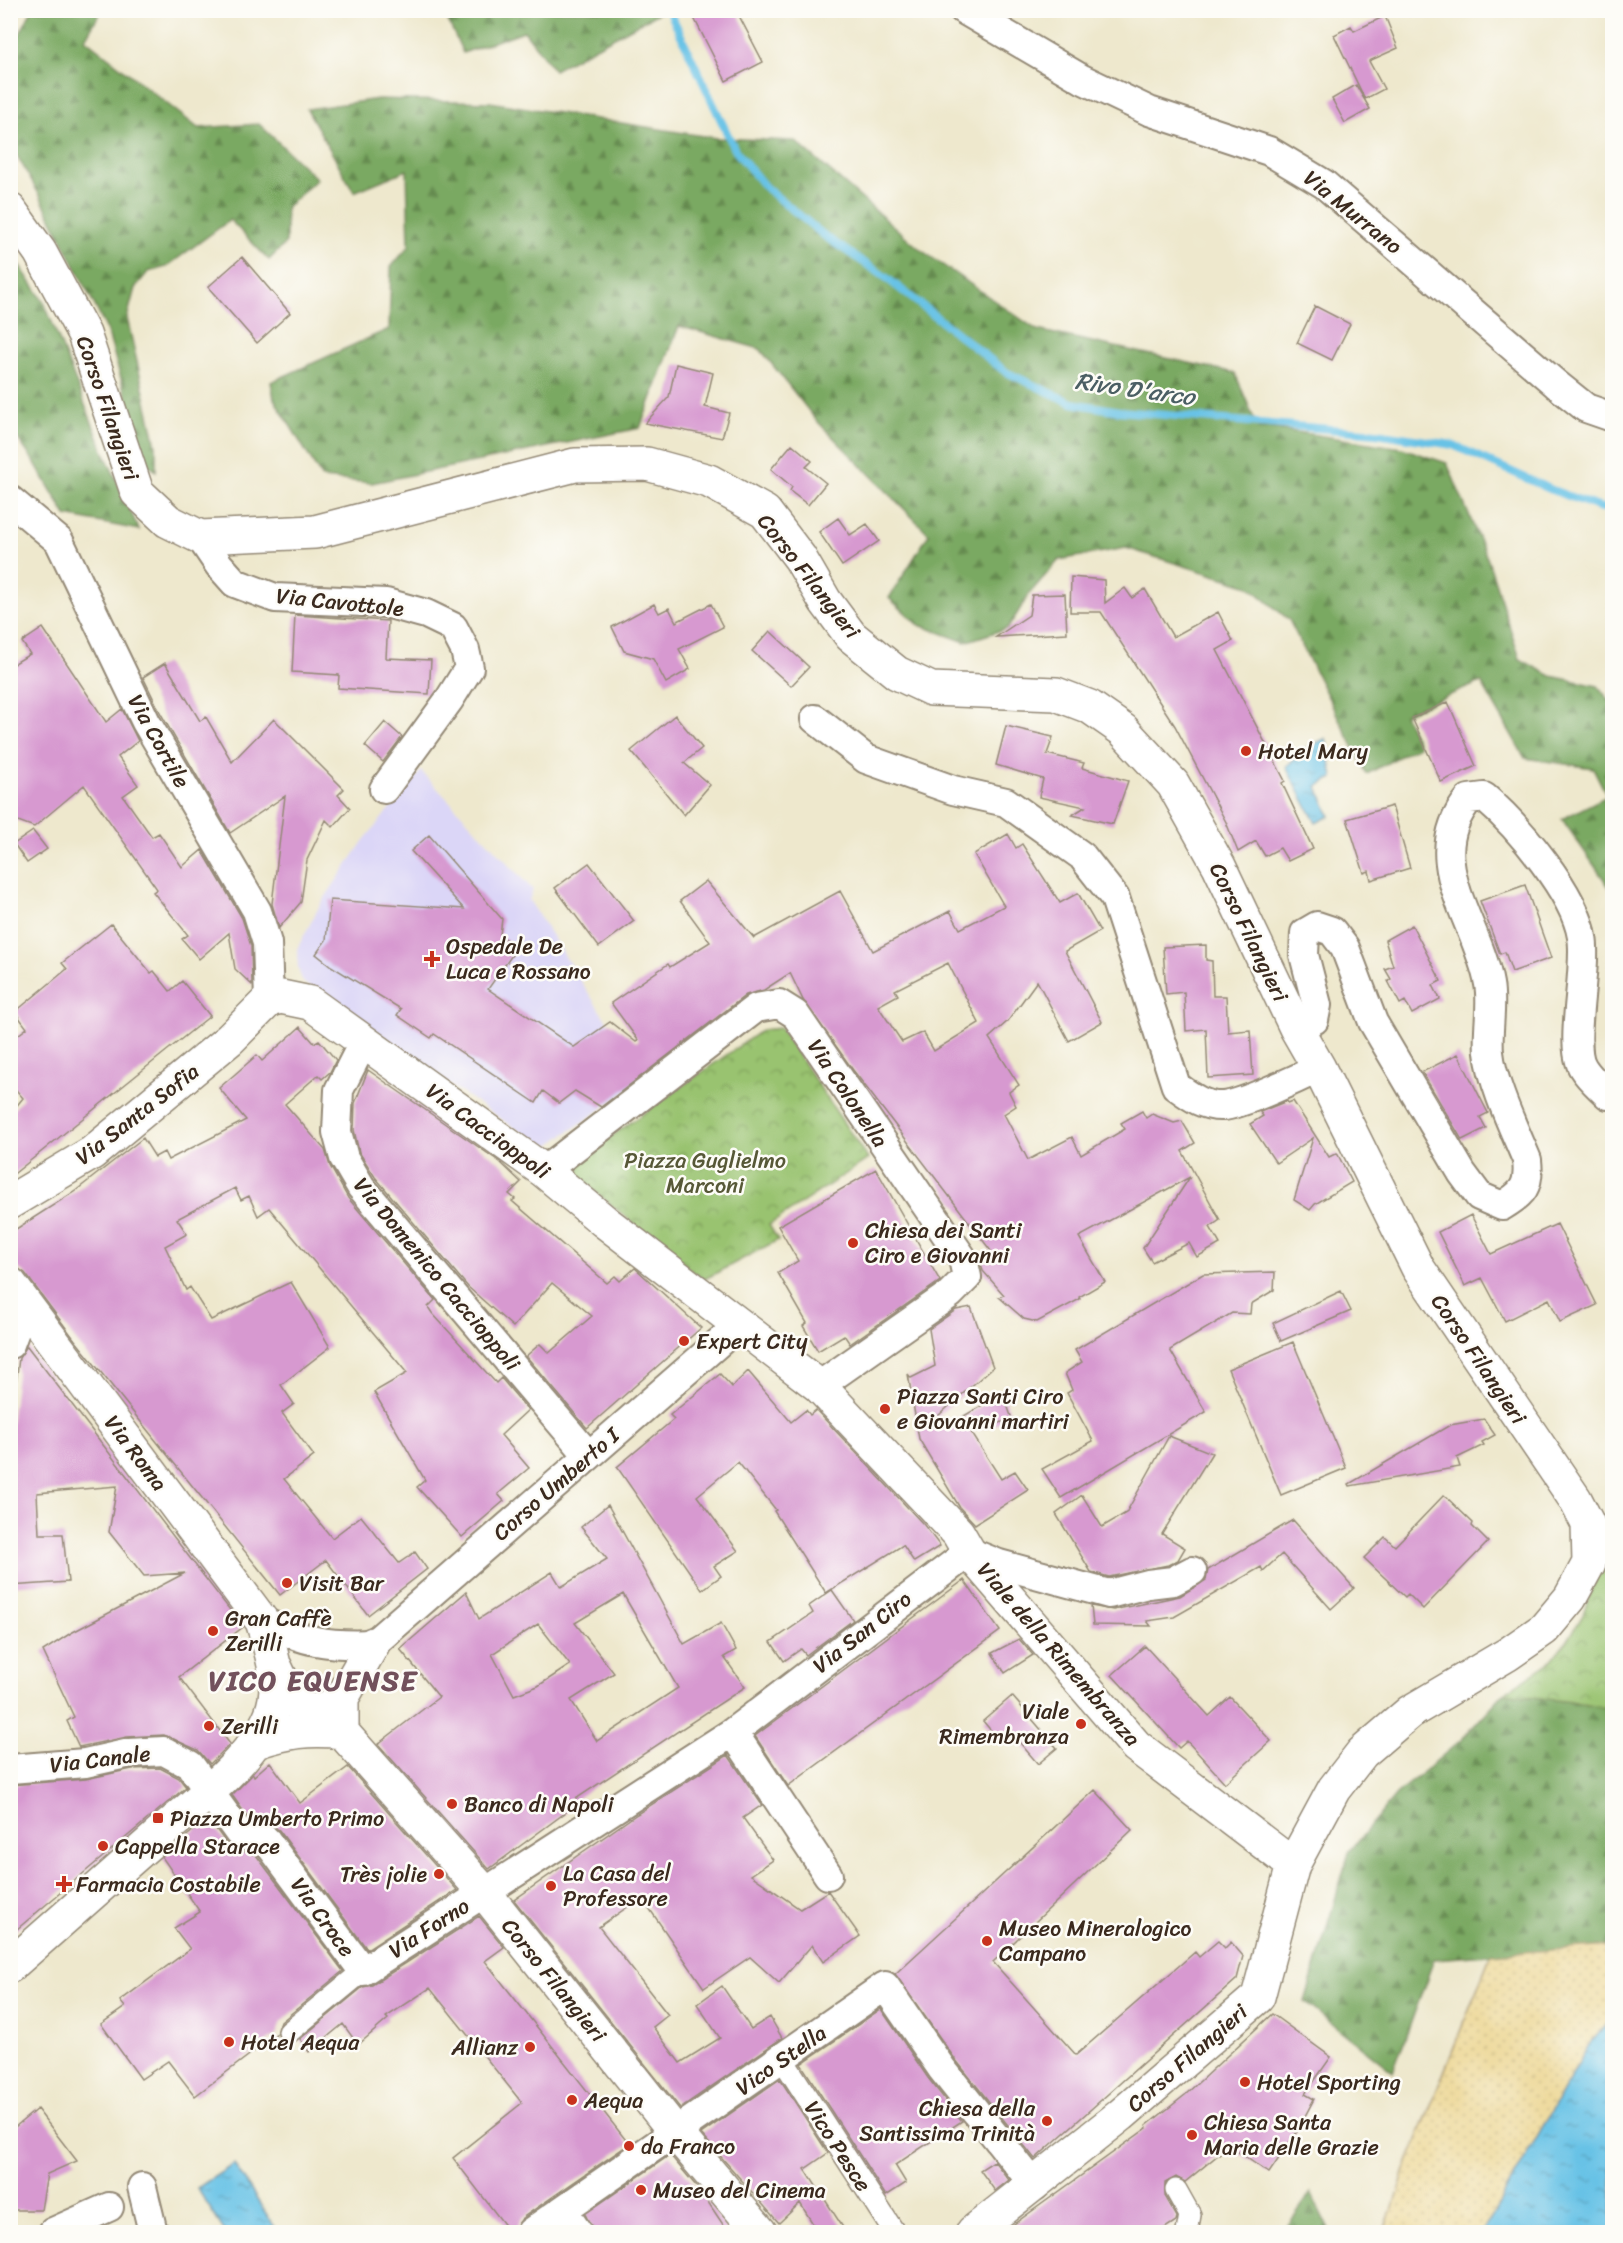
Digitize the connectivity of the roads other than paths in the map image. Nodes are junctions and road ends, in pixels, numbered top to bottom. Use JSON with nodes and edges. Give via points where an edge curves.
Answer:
{"nodes":[{"id":1,"x":964,"y":10,"type":"edge"},
{"id":2,"x":10,"y":210,"type":"edge"},
{"id":3,"x":1612,"y":417,"type":"edge"},
{"id":4,"x":10,"y":500,"type":"edge"},
{"id":5,"x":200,"y":537,"type":"junction"},
{"id":6,"x":815,"y":719,"type":"dead end"},
{"id":7,"x":384,"y":789,"type":"dead end"},
{"id":8,"x":269,"y":999,"type":"junction"},
{"id":9,"x":1296,"y":1028,"type":"junction"},
{"id":10,"x":364,"y":1041,"type":"junction"},
{"id":11,"x":1319,"y":1068,"type":"junction"},
{"id":12,"x":1608,"y":1095,"type":"dead end"},
{"id":13,"x":544,"y":1171,"type":"junction"},
{"id":14,"x":10,"y":1202,"type":"edge"},
{"id":15,"x":18,"y":1294,"type":"edge"},
{"id":16,"x":740,"y":1325,"type":"junction"},
{"id":17,"x":10,"y":1344,"type":"edge"},
{"id":18,"x":819,"y":1386,"type":"junction"},
{"id":19,"x":588,"y":1455,"type":"junction"},
{"id":20,"x":969,"y":1552,"type":"junction"},
{"id":21,"x":1192,"y":1571,"type":"dead end"},
{"id":22,"x":262,"y":1621,"type":"junction"},
{"id":23,"x":373,"y":1644,"type":"junction"},
{"id":24,"x":275,"y":1666,"type":"junction"},
{"id":25,"x":342,"y":1698,"type":"junction"},
{"id":26,"x":342,"y":1732,"type":"junction"},
{"id":27,"x":733,"y":1732,"type":"junction"},
{"id":28,"x":256,"y":1742,"type":"junction"},
{"id":29,"x":10,"y":1769,"type":"edge"},
{"id":30,"x":209,"y":1791,"type":"junction"},
{"id":31,"x":1293,"y":1864,"type":"junction"},
{"id":32,"x":828,"y":1875,"type":"dead end"},
{"id":33,"x":484,"y":1892,"type":"junction"},
{"id":34,"x":10,"y":1966,"type":"edge"},
{"id":35,"x":363,"y":1971,"type":"junction"},
{"id":36,"x":289,"y":2032,"type":"dead end"},
{"id":37,"x":783,"y":2060,"type":"junction"},
{"id":38,"x":676,"y":2133,"type":"junction"},
{"id":39,"x":1035,"y":2186,"type":"junction"},
{"id":40,"x":142,"y":2187,"type":"dead end"},
{"id":41,"x":1176,"y":2190,"type":"dead end"},
{"id":42,"x":109,"y":2207,"type":"dead end"},
{"id":43,"x":566,"y":2209,"type":"junction"},
{"id":44,"x":54,"y":2232,"type":"edge"},
{"id":45,"x":153,"y":2232,"type":"edge"},
{"id":46,"x":531,"y":2232,"type":"edge"},
{"id":47,"x":582,"y":2232,"type":"edge"},
{"id":48,"x":760,"y":2232,"type":"edge"},
{"id":49,"x":894,"y":2232,"type":"edge"},
{"id":50,"x":973,"y":2232,"type":"edge"},
{"id":51,"x":1187,"y":2232,"type":"edge"}],
"edges":[{"from":1,"to":3,"type":"street","name":"Via Murrano","via":[[1101,88],[1149,111],[1269,151],[1324,184],[1556,384],[1586,408]]},
{"from":2,"to":5,"type":"street","name":"Corso Filangieri","via":[[40,252],[84,334],[137,492],[168,521]]},
{"from":4,"to":8,"type":"street","name":"Via Cortile","via":[[59,541],[146,722],[257,911],[267,943]]},
{"from":5,"to":7,"type":"street","name":"Via Cavottole","via":[[236,583],[275,598],[386,603],[426,614],[453,627],[469,668]]},
{"from":5,"to":9,"type":"street","name":"Corso Filangieri","via":[[315,532],[575,465],[647,464],[709,481],[765,512],[851,636],[897,674],[931,689],[1056,694],[1090,707],[1123,730],[1173,784],[1219,866]]},
{"from":6,"to":11,"type":"street","via":[[866,759],[953,790],[1006,802],[1082,856],[1115,898],[1176,1086],[1197,1101],[1223,1107]]},
{"from":8,"to":10,"type":"street","name":"Via Caccioppoli","via":[[281,997],[310,1003]]},
{"from":8,"to":14,"type":"street","name":"Via Santa Sofia","via":[[230,1040],[92,1153]]},
{"from":9,"to":11,"type":"street","name":"Corso Filangieri"},
{"from":9,"to":12,"type":"street","via":[[1314,1020],[1317,1005],[1304,955],[1305,933],[1317,926],[1332,931],[1345,948],[1373,1022],[1479,1196],[1502,1206],[1519,1196],[1529,1177],[1527,1160],[1489,1055],[1490,984],[1452,879],[1450,861],[1449,834],[1457,813],[1468,799],[1484,797],[1504,814],[1533,850],[1571,907],[1582,935],[1585,962],[1578,1036],[1581,1067]]},
{"from":10,"to":13,"type":"street","name":"Via Caccioppoli"},
{"from":10,"to":19,"type":"street","name":"Via Domenico Caccioppoli","via":[[339,1090],[337,1132],[344,1158],[361,1187]]},
{"from":11,"to":31,"type":"street","name":"Corso Filangieri","via":[[1418,1268],[1575,1499],[1588,1524],[1589,1563],[1570,1598],[1544,1629],[1410,1712],[1362,1753],[1334,1789]]},
{"from":13,"to":16,"type":"street","name":"Via Caccioppoli"},
{"from":13,"to":18,"type":"street","name":"Via Colonella","via":[[756,1008],[779,1004],[795,1014],[963,1259],[967,1277],[950,1294]]},
{"from":15,"to":17,"type":"street"},
{"from":15,"to":22,"type":"street","name":"Via Roma"},
{"from":16,"to":18,"type":"street"},
{"from":16,"to":19,"type":"street","name":"Corso Umberto I"},
{"from":18,"to":20,"type":"street","via":[[914,1484],[958,1533]]},
{"from":19,"to":23,"type":"street","name":"Corso Umberto I"},
{"from":20,"to":21,"type":"street","via":[[1109,1594],[1173,1581]]},
{"from":20,"to":27,"type":"street","name":"Via San Ciro"},
{"from":20,"to":31,"type":"street","name":"Viale della Rimembranza","via":[[1136,1746]]},
{"from":22,"to":23,"type":"street","via":[[305,1640],[334,1646]]},
{"from":22,"to":24,"type":"street"},
{"from":23,"to":25,"type":"street"},
{"from":24,"to":25,"type":"street","via":[[294,1701],[307,1709],[327,1710]]},
{"from":24,"to":28,"type":"street","via":[[272,1714]]},
{"from":25,"to":26,"type":"street"},
{"from":26,"to":28,"type":"street","via":[[310,1729]]},
{"from":26,"to":33,"type":"street","name":"Corso Filangieri"},
{"from":27,"to":32,"type":"street"},
{"from":27,"to":33,"type":"street","name":"Via San Ciro"},
{"from":28,"to":30,"type":"street"},
{"from":29,"to":30,"type":"street","name":"Via Canale","via":[[164,1751],[190,1765]]},
{"from":30,"to":34,"type":"street"},
{"from":30,"to":35,"type":"street","name":"Via Croce","via":[[239,1833],[266,1840]]},
{"from":31,"to":39,"type":"street","name":"Corso Filangieri","via":[[1258,1997]]},
{"from":33,"to":35,"type":"street","name":"Via Forno"},
{"from":33,"to":38,"type":"street","name":"Corso Filangieri"},
{"from":35,"to":36,"type":"street","name":"Via Forno"},
{"from":37,"to":38,"type":"street","name":"Vico Stella"},
{"from":37,"to":39,"type":"street","name":"Vico Stella","via":[[885,1986],[942,2069]]},
{"from":37,"to":49,"type":"street","name":"Vico Pesce"},
{"from":38,"to":43,"type":"street","name":"Vico Stella"},
{"from":38,"to":48,"type":"street","name":"Corso Filangieri"},
{"from":39,"to":50,"type":"street","name":"Corso Filangieri"},
{"from":40,"to":45,"type":"street"},
{"from":41,"to":51,"type":"street","via":[[1190,2216]]},
{"from":42,"to":44,"type":"street"},
{"from":43,"to":46,"type":"street","name":"Vico Stella"},
{"from":43,"to":47,"type":"street"}]}
